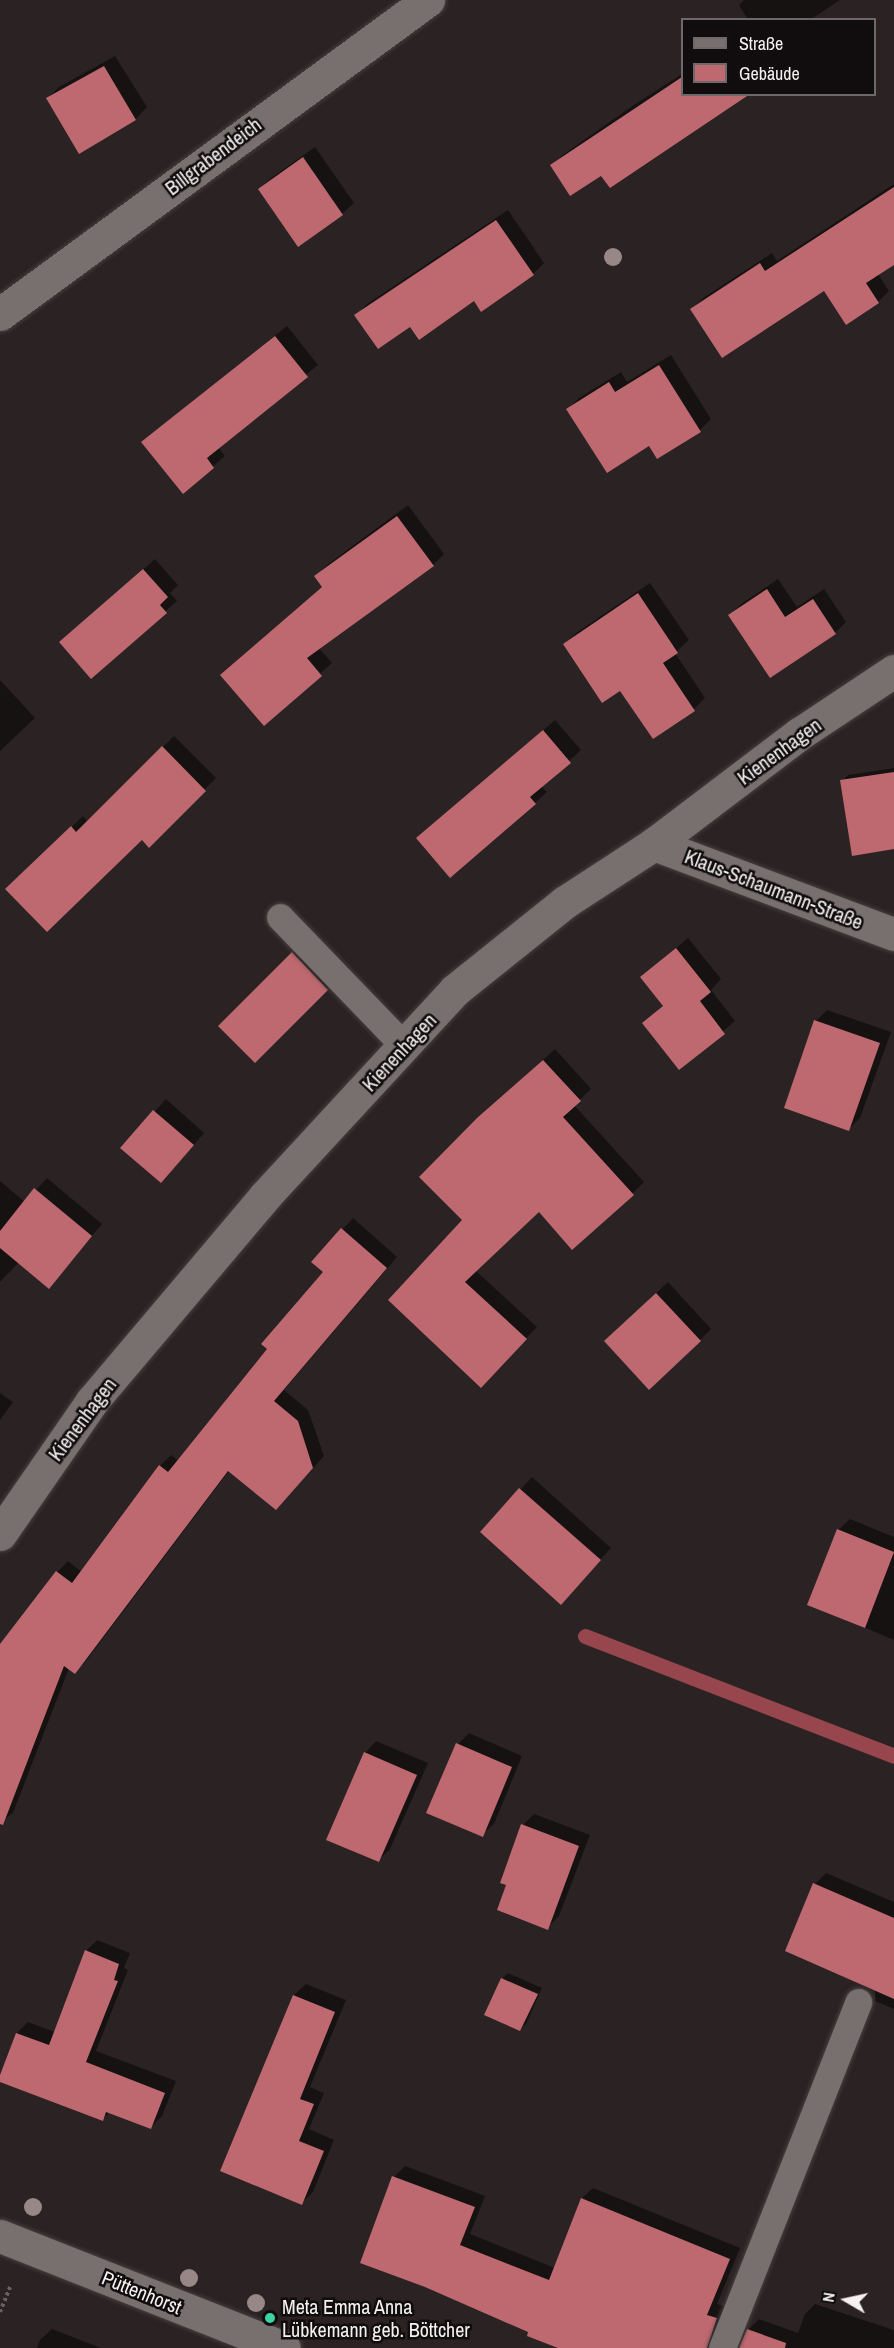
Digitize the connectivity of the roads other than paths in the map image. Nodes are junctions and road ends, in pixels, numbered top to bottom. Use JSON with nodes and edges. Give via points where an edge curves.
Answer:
{"nodes":[{"id":1,"x":428,"y":0,"type":"edge"},
{"id":2,"x":0,"y":314,"type":"edge"},
{"id":3,"x":894,"y":671,"type":"edge"},
{"id":4,"x":654,"y":844,"type":"junction"},
{"id":5,"x":280,"y":917,"type":"dead end"},
{"id":6,"x":894,"y":934,"type":"edge"},
{"id":7,"x":404,"y":1046,"type":"junction"},
{"id":8,"x":0,"y":1534,"type":"edge"},
{"id":9,"x":858,"y":2002,"type":"dead end"},
{"id":10,"x":0,"y":2235,"type":"edge"},
{"id":11,"x":284,"y":2348,"type":"edge"},
{"id":12,"x":722,"y":2348,"type":"edge"}],
"edges":[{"from":1,"to":2,"type":"street","name":"Billgrabendeich"},
{"from":3,"to":4,"type":"street","name":"Kienenhagen","via":[[799,734]]},
{"from":4,"to":6,"type":"street","name":"Klaus-Schaumann-Straße"},
{"from":4,"to":7,"type":"street","name":"Kienenhagen","via":[[565,902],[455,990]]},
{"from":5,"to":7,"type":"lane"},
{"from":7,"to":8,"type":"street","name":"Kienenhagen","via":[[265,1196],[92,1401]]},
{"from":9,"to":12,"type":"lane"},
{"from":10,"to":11,"type":"street","name":"Püttenhorst"}]}
